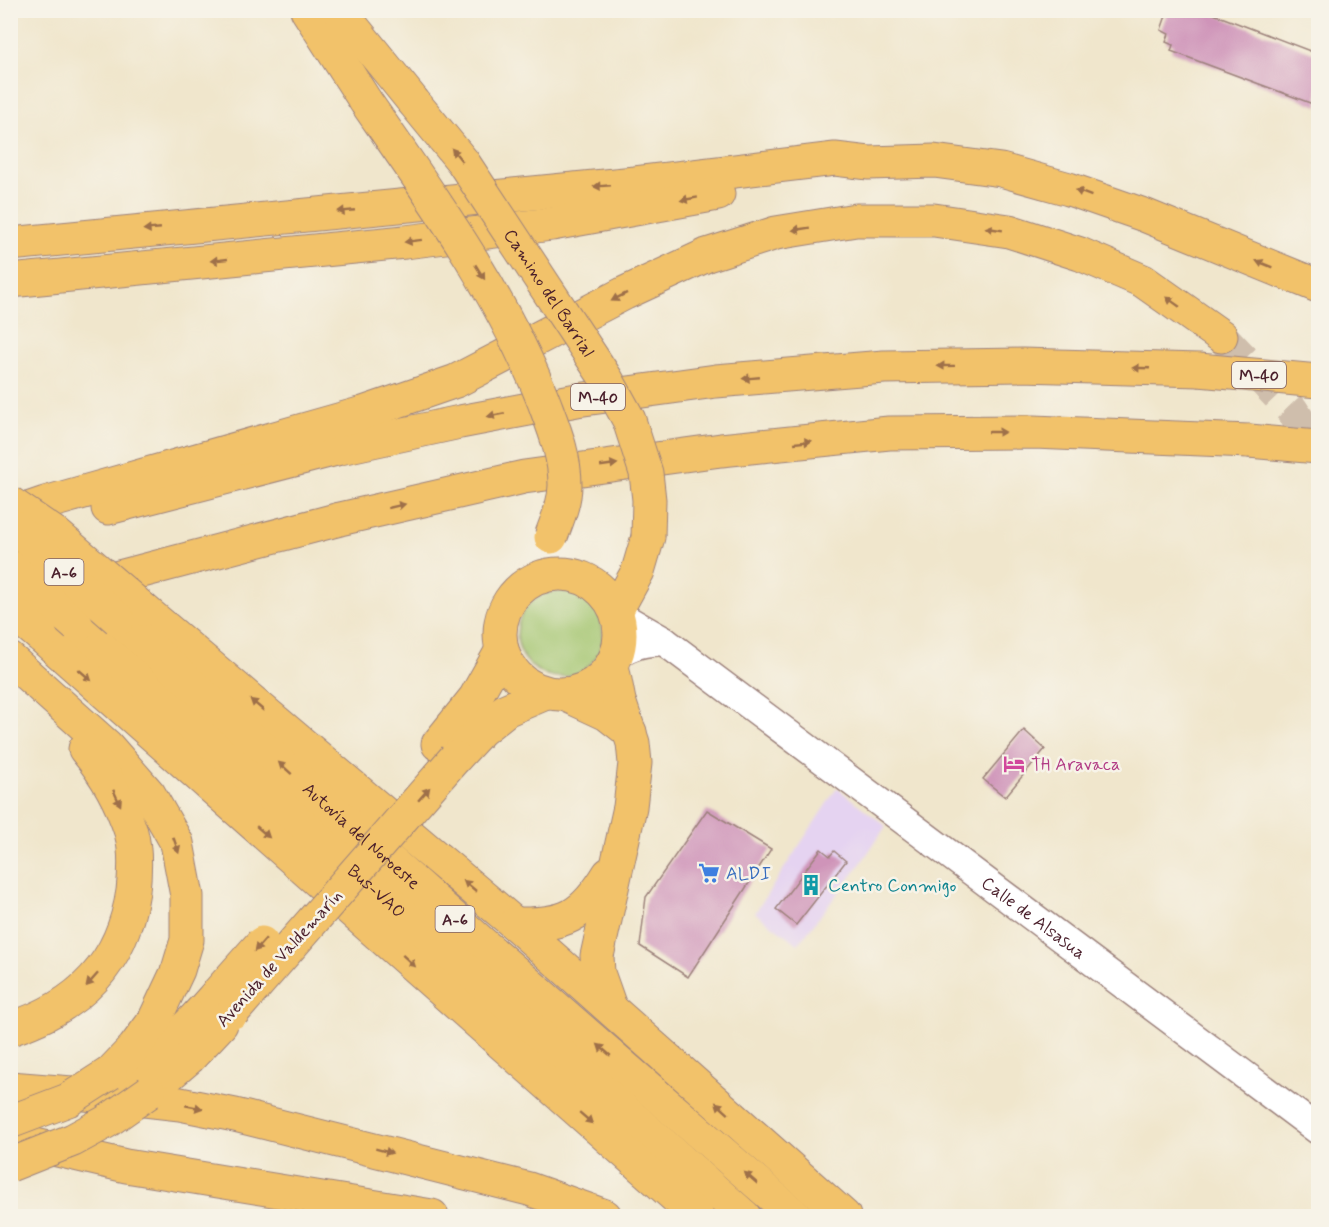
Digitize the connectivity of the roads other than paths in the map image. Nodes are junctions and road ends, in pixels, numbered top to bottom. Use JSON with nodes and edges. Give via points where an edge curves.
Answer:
{"nodes":[{"id":1,"x":307,"y":10,"type":"edge"},
{"id":2,"x":339,"y":10,"type":"edge"},
{"id":3,"x":869,"y":162,"type":"junction"},
{"id":4,"x":10,"y":244,"type":"edge"},
{"id":5,"x":10,"y":281,"type":"edge"},
{"id":6,"x":1318,"y":286,"type":"edge"},
{"id":7,"x":1221,"y":336,"type":"tunnel mouth"},
{"id":8,"x":1318,"y":381,"type":"edge"},
{"id":9,"x":1318,"y":447,"type":"edge"},
{"id":10,"x":10,"y":503,"type":"edge"},
{"id":11,"x":10,"y":515,"type":"edge"},
{"id":12,"x":340,"y":519,"type":"junction"},
{"id":13,"x":10,"y":524,"type":"edge"},
{"id":14,"x":10,"y":533,"type":"edge"},
{"id":15,"x":10,"y":567,"type":"edge"},
{"id":16,"x":529,"y":583,"type":"junction"},
{"id":17,"x":10,"y":606,"type":"edge"},
{"id":18,"x":10,"y":610,"type":"edge"},
{"id":19,"x":616,"y":613,"type":"junction"},
{"id":20,"x":130,"y":614,"type":"junction"},
{"id":21,"x":10,"y":624,"type":"edge"},
{"id":22,"x":664,"y":641,"type":"junction"},
{"id":23,"x":502,"y":650,"type":"junction"},
{"id":24,"x":10,"y":659,"type":"edge"},
{"id":25,"x":615,"y":660,"type":"junction"},
{"id":26,"x":10,"y":676,"type":"edge"},
{"id":27,"x":555,"y":694,"type":"junction"},
{"id":28,"x":630,"y":732,"type":"junction"},
{"id":29,"x":446,"y":751,"type":"junction"},
{"id":30,"x":618,"y":860,"type":"junction"},
{"id":31,"x":515,"y":924,"type":"junction"},
{"id":32,"x":611,"y":1009,"type":"junction"},
{"id":33,"x":10,"y":1029,"type":"edge"},
{"id":34,"x":128,"y":1082,"type":"junction"},
{"id":35,"x":10,"y":1088,"type":"edge"},
{"id":36,"x":10,"y":1122,"type":"edge"},
{"id":37,"x":1318,"y":1130,"type":"edge"},
{"id":38,"x":10,"y":1137,"type":"edge"},
{"id":39,"x":10,"y":1165,"type":"edge"},
{"id":40,"x":432,"y":1216,"type":"edge"},
{"id":41,"x":605,"y":1216,"type":"edge"},
{"id":42,"x":697,"y":1216,"type":"edge"},
{"id":43,"x":744,"y":1216,"type":"edge"},
{"id":44,"x":795,"y":1216,"type":"edge"},
{"id":45,"x":844,"y":1216,"type":"edge"}],
"edges":[{"from":1,"to":16,"type":"main road","one_way":true,"bridge":true,"via":[[492,291],[559,440],[565,486],[561,507]]},
{"from":19,"to":2,"type":"main road","name":"Camino del Barrial","one_way":true,"bridge":true,"via":[[638,570],[648,537],[646,473],[623,410],[463,162]]},
{"from":3,"to":4,"type":"main road","one_way":true,"via":[[835,159],[635,183]]},
{"from":3,"to":5,"type":"main road","one_way":true,"via":[[835,173],[552,224]]},
{"from":6,"to":3,"type":"main road","one_way":true,"via":[[1069,189],[1001,171],[934,161]]},
{"from":7,"to":11,"type":"main road","one_way":true,"via":[[1143,281],[1080,254],[1019,235],[934,220],[856,220],[776,232],[707,255],[456,381],[363,413]]},
{"from":8,"to":14,"type":"main road","number":"M-40","one_way":true,"bridge":true,"via":[[1199,370],[1022,365],[884,367],[716,381],[577,400],[340,448]]},
{"from":12,"to":9,"type":"main road","one_way":true,"bridge":true,"via":[[524,477],[721,450],[889,433],[1034,432]]},
{"from":10,"to":20,"type":"main road","bridge":true,"via":[[57,534]]},
{"from":12,"to":17,"type":"main road"},
{"from":12,"to":21,"type":"main road"},
{"from":13,"to":20,"type":"main road","name":"Autovía del Noroeste","number":"A-6","bridge":true},
{"from":15,"to":43,"type":"main road","name":"Bus-VAO","bridge":true},
{"from":16,"to":19,"type":"main road","via":[[559,574],[580,578],[598,588]]},
{"from":16,"to":23,"type":"main road","via":[[510,600],[504,612]]},
{"from":18,"to":42,"type":"main road","one_way":true,"bridge":true},
{"from":19,"to":22,"type":"street","name":"Calle de Alsasua"},
{"from":19,"to":25,"type":"main road","via":[[620,641]]},
{"from":31,"to":20,"type":"main road","one_way":true},
{"from":44,"to":20,"type":"main road","name":"Autovía del Noroeste","number":"A-6","one_way":true,"via":[[482,943]]},
{"from":22,"to":25,"type":"street","via":[[639,643]]},
{"from":22,"to":37,"type":"street","name":"Calle de Alsasua"},
{"from":23,"to":27,"type":"main road","via":[[518,677],[531,687]]},
{"from":23,"to":29,"type":"main road","name":"Avenida de Valdemarín"},
{"from":24,"to":34,"type":"main road","one_way":true,"via":[[107,746],[149,795],[177,843],[187,896],[187,940],[154,1021],[134,1048]]},
{"from":25,"to":27,"type":"main road","via":[[605,675],[586,689]]},
{"from":25,"to":28,"type":"main road","via":[[619,701]]},
{"from":26,"to":33,"type":"main road","one_way":true,"via":[[74,735],[102,768],[132,834],[134,860],[130,905],[112,954],[80,993],[36,1021]]},
{"from":27,"to":28,"type":"main road","via":[[607,714]]},
{"from":27,"to":29,"type":"main road","name":"Avenida de Valdemarín","via":[[506,710]]},
{"from":28,"to":30,"type":"main road","via":[[635,753],[634,785]]},
{"from":29,"to":34,"type":"main road","name":"Avenida de Valdemarín","bridge":true,"via":[[224,1004],[181,1034]]},
{"from":30,"to":31,"type":"main road","via":[[580,911],[557,922]]},
{"from":30,"to":32,"type":"main road","via":[[597,956],[598,973]]},
{"from":31,"to":32,"type":"main road"},
{"from":45,"to":32,"type":"main road","one_way":true},
{"from":34,"to":36,"type":"main road","bridge":true},
{"from":34,"to":38,"type":"main road","name":"Avenida de Valdemarín","via":[[76,1111]]},
{"from":34,"to":39,"type":"main road","name":"Avenida de Valdemarín","bridge":true,"via":[[106,1122]]},
{"from":35,"to":41,"type":"main road","one_way":true,"via":[[168,1103],[235,1115],[529,1189]]},
{"from":38,"to":40,"type":"main road","via":[[126,1166]]}]}
